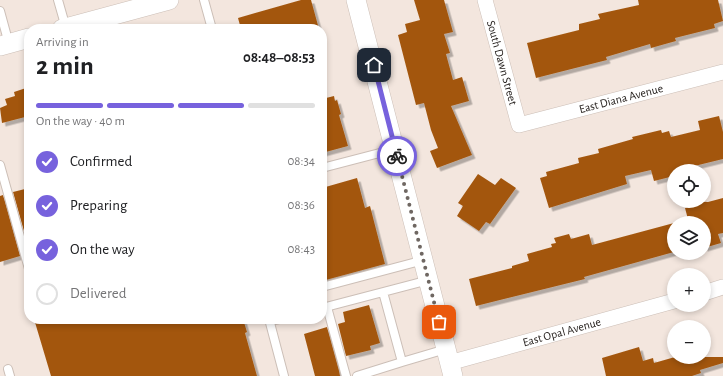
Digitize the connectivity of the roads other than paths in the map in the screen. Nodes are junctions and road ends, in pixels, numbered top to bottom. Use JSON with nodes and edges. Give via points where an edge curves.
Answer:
{"nodes":[{"id":1,"x":58,"y":0,"type":"edge"},
{"id":2,"x":169,"y":0,"type":"edge"},
{"id":3,"x":204,"y":0,"type":"edge"},
{"id":4,"x":356,"y":0,"type":"edge"},
{"id":5,"x":485,"y":0,"type":"edge"},
{"id":6,"x":0,"y":11,"type":"edge"},
{"id":7,"x":63,"y":24,"type":"edge"},
{"id":8,"x":79,"y":24,"type":"edge"},
{"id":9,"x":211,"y":24,"type":"edge"},
{"id":10,"x":24,"y":39,"type":"edge"},
{"id":11,"x":5,"y":45,"type":"edge"},
{"id":12,"x":723,"y":72,"type":"edge"},
{"id":13,"x":519,"y":125,"type":"joint"},
{"id":14,"x":396,"y":148,"type":"junction"},
{"id":15,"x":0,"y":165,"type":"edge"},
{"id":16,"x":327,"y":167,"type":"edge"},
{"id":17,"x":24,"y":251,"type":"edge"},
{"id":18,"x":424,"y":260,"type":"junction"},
{"id":19,"x":429,"y":280,"type":"junction"},
{"id":20,"x":327,"y":286,"type":"edge"},
{"id":21,"x":723,"y":287,"type":"edge"},
{"id":22,"x":711,"y":290,"type":"edge"},
{"id":23,"x":383,"y":292,"type":"junction"},
{"id":24,"x":667,"y":303,"type":"edge"},
{"id":25,"x":327,"y":306,"type":"edge"},
{"id":26,"x":327,"y":316,"type":"edge"},
{"id":27,"x":270,"y":324,"type":"edge"},
{"id":28,"x":402,"y":362,"type":"junction"},
{"id":29,"x":449,"y":363,"type":"edge"},
{"id":30,"x":284,"y":376,"type":"edge"},
{"id":31,"x":346,"y":376,"type":"edge"},
{"id":32,"x":357,"y":376,"type":"edge"}],
"edges":[{"from":1,"to":7,"type":"lane"},
{"from":2,"to":8,"type":"street"},
{"from":3,"to":9,"type":"lane"},
{"from":4,"to":14,"type":"street"},
{"from":5,"to":13,"type":"street","name":"South Dawn Street"},
{"from":6,"to":11,"type":"lane"},
{"from":10,"to":11,"type":"street"},
{"from":12,"to":13,"type":"street","name":"East Diana Avenue"},
{"from":14,"to":16,"type":"lane"},
{"from":14,"to":18,"type":"street"},
{"from":15,"to":17,"type":"lane"},
{"from":18,"to":19,"type":"street"},
{"from":18,"to":20,"type":"lane"},
{"from":19,"to":23,"type":"lane"},
{"from":19,"to":29,"type":"street"},
{"from":21,"to":22,"type":"street"},
{"from":23,"to":25,"type":"lane"},
{"from":23,"to":28,"type":"lane"},
{"from":24,"to":29,"type":"street","name":"East Opal Avenue"},
{"from":26,"to":31,"type":"lane"},
{"from":27,"to":30,"type":"lane"},
{"from":28,"to":29,"type":"lane"},
{"from":28,"to":32,"type":"lane"}]}
